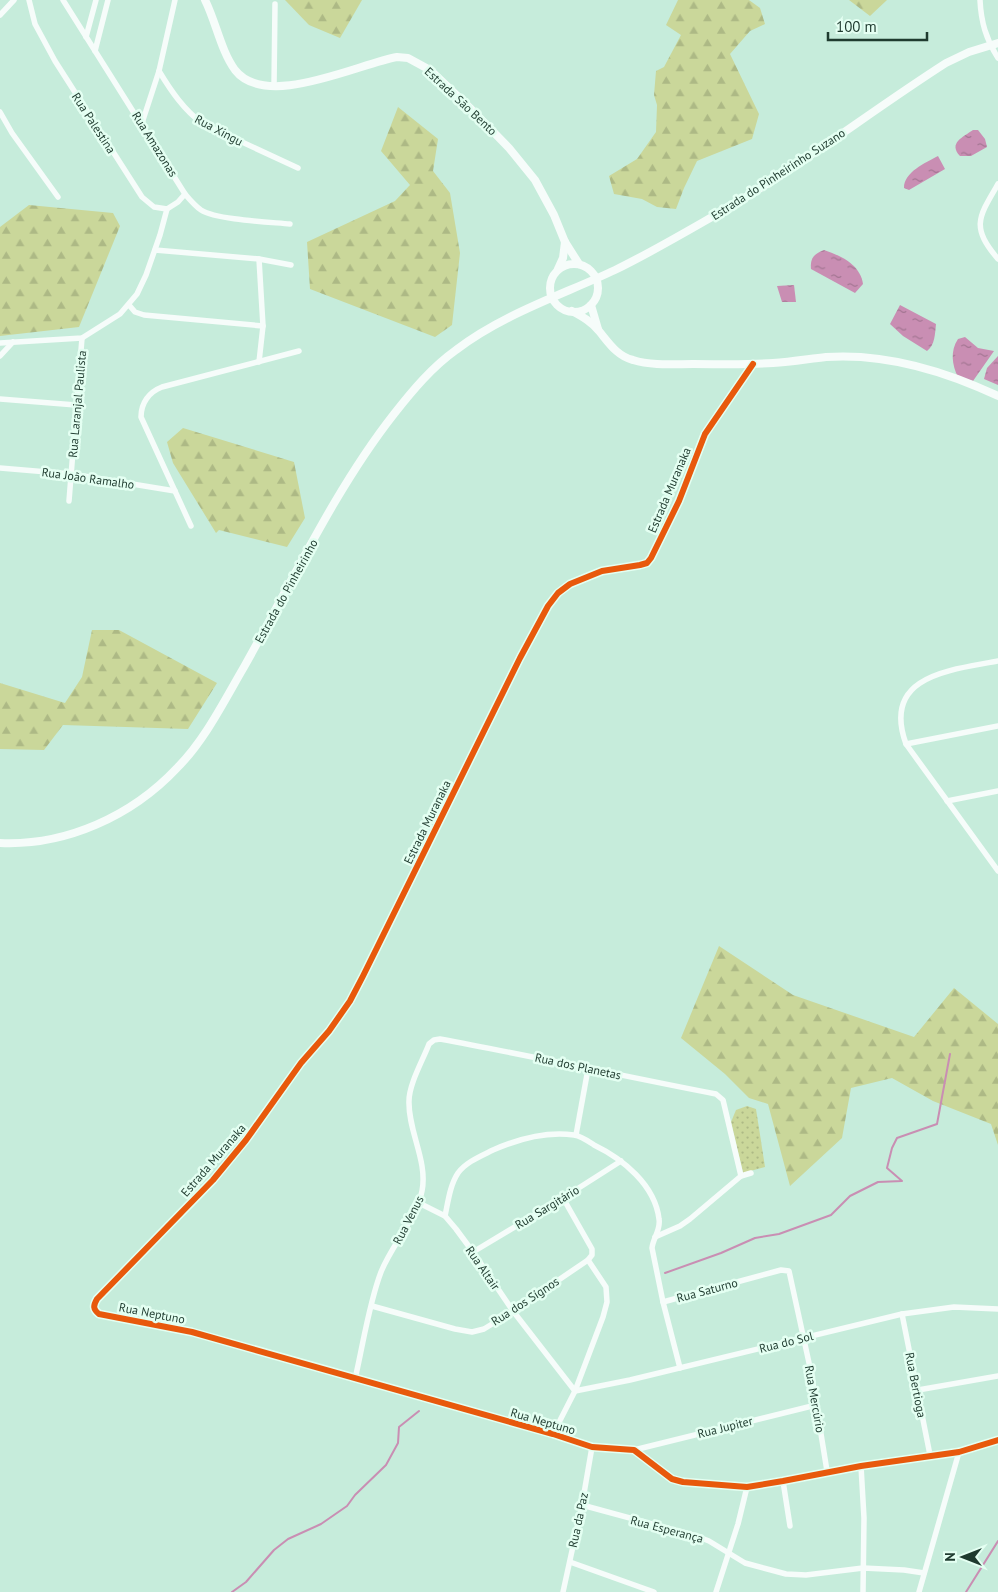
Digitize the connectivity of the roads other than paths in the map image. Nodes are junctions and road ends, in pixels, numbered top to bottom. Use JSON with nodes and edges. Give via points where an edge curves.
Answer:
{"nodes":[{"id":1,"x":14,"y":0,"type":"edge"},
{"id":2,"x":29,"y":0,"type":"edge"},
{"id":3,"x":63,"y":0,"type":"edge"},
{"id":4,"x":96,"y":0,"type":"edge"},
{"id":5,"x":108,"y":0,"type":"edge"},
{"id":6,"x":175,"y":0,"type":"edge"},
{"id":7,"x":205,"y":0,"type":"edge"},
{"id":8,"x":980,"y":0,"type":"edge"},
{"id":9,"x":275,"y":4,"type":"dead end"},
{"id":10,"x":0,"y":15,"type":"edge"},
{"id":11,"x":86,"y":37,"type":"junction"},
{"id":12,"x":994,"y":44,"type":"edge"},
{"id":13,"x":96,"y":51,"type":"junction"},
{"id":14,"x":998,"y":58,"type":"edge"},
{"id":15,"x":159,"y":71,"type":"junction"},
{"id":16,"x":274,"y":86,"type":"junction"},
{"id":17,"x":0,"y":112,"type":"edge"},
{"id":18,"x":142,"y":123,"type":"junction"},
{"id":19,"x":298,"y":168,"type":"dead end"},
{"id":20,"x":998,"y":184,"type":"edge"},
{"id":21,"x":185,"y":194,"type":"junction"},
{"id":22,"x":58,"y":197,"type":"dead end"},
{"id":23,"x":167,"y":209,"type":"junction"},
{"id":24,"x":290,"y":224,"type":"dead end"},
{"id":25,"x":565,"y":242,"type":"junction"},
{"id":26,"x":156,"y":250,"type":"junction"},
{"id":27,"x":259,"y":259,"type":"junction"},
{"id":28,"x":998,"y":259,"type":"edge"},
{"id":29,"x":579,"y":264,"type":"junction"},
{"id":30,"x":291,"y":265,"type":"dead end"},
{"id":31,"x":558,"y":270,"type":"junction"},
{"id":32,"x":596,"y":278,"type":"junction"},
{"id":33,"x":553,"y":298,"type":"junction"},
{"id":34,"x":129,"y":305,"type":"junction"},
{"id":35,"x":591,"y":305,"type":"junction"},
{"id":36,"x":572,"y":312,"type":"junction"},
{"id":37,"x":263,"y":326,"type":"junction"},
{"id":38,"x":599,"y":331,"type":"junction"},
{"id":39,"x":82,"y":338,"type":"junction"},
{"id":40,"x":13,"y":342,"type":"junction"},
{"id":41,"x":0,"y":343,"type":"edge"},
{"id":42,"x":299,"y":351,"type":"dead end"},
{"id":43,"x":0,"y":356,"type":"edge"},
{"id":44,"x":259,"y":362,"type":"junction"},
{"id":45,"x":753,"y":364,"type":"junction"},
{"id":46,"x":998,"y":396,"type":"edge"},
{"id":47,"x":0,"y":399,"type":"edge"},
{"id":48,"x":76,"y":405,"type":"junction"},
{"id":49,"x":0,"y":468,"type":"edge"},
{"id":50,"x":71,"y":474,"type":"junction"},
{"id":51,"x":175,"y":491,"type":"junction"},
{"id":52,"x":69,"y":501,"type":"dead end"},
{"id":53,"x":191,"y":526,"type":"dead end"},
{"id":54,"x":998,"y":661,"type":"edge"},
{"id":55,"x":998,"y":726,"type":"edge"},
{"id":56,"x":906,"y":744,"type":"junction"},
{"id":57,"x":998,"y":791,"type":"edge"},
{"id":58,"x":946,"y":801,"type":"junction"},
{"id":59,"x":0,"y":843,"type":"edge"},
{"id":60,"x":998,"y":857,"type":"edge"},
{"id":61,"x":989,"y":859,"type":"junction"},
{"id":62,"x":998,"y":871,"type":"edge"},
{"id":63,"x":440,"y":1039,"type":"joint"},
{"id":64,"x":588,"y":1069,"type":"junction"},
{"id":65,"x":576,"y":1135,"type":"junction"},
{"id":66,"x":621,"y":1161,"type":"junction"},
{"id":67,"x":752,"y":1173,"type":"dead end"},
{"id":68,"x":741,"y":1176,"type":"junction"},
{"id":69,"x":563,"y":1198,"type":"junction"},
{"id":70,"x":419,"y":1203,"type":"junction"},
{"id":71,"x":445,"y":1216,"type":"junction"},
{"id":72,"x":655,"y":1237,"type":"junction"},
{"id":73,"x":473,"y":1252,"type":"junction"},
{"id":74,"x":588,"y":1260,"type":"junction"},
{"id":75,"x":788,"y":1270,"type":"joint"},
{"id":76,"x":97,"y":1299,"type":"joint"},
{"id":77,"x":663,"y":1302,"type":"junction"},
{"id":78,"x":372,"y":1306,"type":"junction"},
{"id":79,"x":998,"y":1309,"type":"edge"},
{"id":80,"x":513,"y":1311,"type":"junction"},
{"id":81,"x":902,"y":1314,"type":"junction"},
{"id":82,"x":804,"y":1338,"type":"junction"},
{"id":83,"x":680,"y":1368,"type":"junction"},
{"id":84,"x":998,"y":1376,"type":"edge"},
{"id":85,"x":356,"y":1379,"type":"junction"},
{"id":86,"x":918,"y":1390,"type":"junction"},
{"id":87,"x":575,"y":1391,"type":"junction"},
{"id":88,"x":816,"y":1405,"type":"junction"},
{"id":89,"x":553,"y":1434,"type":"junction"},
{"id":90,"x":998,"y":1440,"type":"edge"},
{"id":91,"x":592,"y":1447,"type":"junction"},
{"id":92,"x":634,"y":1450,"type":"junction"},
{"id":93,"x":959,"y":1452,"type":"junction"},
{"id":94,"x":930,"y":1456,"type":"junction"},
{"id":95,"x":861,"y":1466,"type":"junction"},
{"id":96,"x":827,"y":1471,"type":"junction"},
{"id":97,"x":783,"y":1482,"type":"junction"},
{"id":98,"x":747,"y":1487,"type":"junction"},
{"id":99,"x":582,"y":1506,"type":"junction"},
{"id":100,"x":790,"y":1526,"type":"dead end"},
{"id":101,"x":728,"y":1553,"type":"junction"},
{"id":102,"x":570,"y":1562,"type":"junction"},
{"id":103,"x":863,"y":1568,"type":"junction"},
{"id":104,"x":924,"y":1573,"type":"junction"},
{"id":105,"x":563,"y":1592,"type":"edge"},
{"id":106,"x":654,"y":1592,"type":"edge"},
{"id":107,"x":716,"y":1592,"type":"edge"},
{"id":108,"x":863,"y":1592,"type":"edge"},
{"id":109,"x":919,"y":1592,"type":"edge"}],
"edges":[{"from":1,"to":10,"type":"street"},
{"from":2,"to":23,"type":"street","name":"Rua Palestina","via":[[40,35],[134,186],[149,203]]},
{"from":3,"to":11,"type":"street","name":"Rua Amazonas"},
{"from":4,"to":11,"type":"street"},
{"from":5,"to":13,"type":"street"},
{"from":6,"to":15,"type":"street"},
{"from":7,"to":16,"type":"main road","name":"Estrada São Bento","via":[[227,57],[241,78],[250,83]]},
{"from":8,"to":12,"type":"street","via":[[981,17]]},
{"from":9,"to":16,"type":"street"},
{"from":11,"to":13,"type":"street","name":"Rua Amazonas"},
{"from":12,"to":14,"type":"street"},
{"from":12,"to":32,"type":"main road","name":"Estrada do Pinheirinho Suzano","via":[[946,63],[736,203],[652,251]]},
{"from":13,"to":18,"type":"street","name":"Rua Amazonas"},
{"from":15,"to":18,"type":"street"},
{"from":15,"to":19,"type":"street","name":"Rua Xingu","via":[[182,106],[203,124]]},
{"from":16,"to":25,"type":"main road","name":"Estrada São Bento","via":[[334,77],[397,57],[416,61],[442,81],[515,155],[545,197]]},
{"from":17,"to":22,"type":"street"},
{"from":18,"to":21,"type":"street","name":"Rua Amazonas"},
{"from":20,"to":28,"type":"street","via":[[986,204],[980,223],[983,239]]},
{"from":21,"to":23,"type":"street"},
{"from":21,"to":24,"type":"street","name":"Rua Amazonas","via":[[210,214]]},
{"from":23,"to":26,"type":"street"},
{"from":25,"to":29,"type":"main road","name":"Estrada São Bento"},
{"from":25,"to":31,"type":"main road"},
{"from":26,"to":27,"type":"street"},
{"from":26,"to":34,"type":"street"},
{"from":27,"to":30,"type":"street"},
{"from":27,"to":37,"type":"street"},
{"from":29,"to":31,"type":"main road"},
{"from":29,"to":32,"type":"main road"},
{"from":31,"to":33,"type":"main road","via":[[551,283]]},
{"from":32,"to":33,"type":"main road","name":"Estrada do Pinheirinho Suzano"},
{"from":32,"to":35,"type":"main road","via":[[598,292]]},
{"from":33,"to":36,"type":"main road","via":[[558,305]]},
{"from":33,"to":59,"type":"main road","name":"Estrada do Pinheirinho","via":[[488,328],[457,349],[436,366],[397,410],[326,520],[207,730],[179,767],[136,803],[84,830],[34,842]]},
{"from":34,"to":37,"type":"street","via":[[144,315]]},
{"from":34,"to":39,"type":"street"},
{"from":35,"to":36,"type":"main road"},
{"from":35,"to":38,"type":"main road"},
{"from":36,"to":38,"type":"main road","via":[[587,319]]},
{"from":37,"to":44,"type":"street"},
{"from":38,"to":45,"type":"main road","via":[[618,352],[641,362]]},
{"from":39,"to":40,"type":"street"},
{"from":39,"to":48,"type":"street","name":"Rua Laranjal Paulista"},
{"from":40,"to":41,"type":"street"},
{"from":40,"to":43,"type":"street"},
{"from":42,"to":44,"type":"street"},
{"from":44,"to":51,"type":"street","via":[[162,387],[146,398],[141,417]]},
{"from":45,"to":46,"type":"main road","via":[[825,357],[880,360],[952,377]]},
{"from":45,"to":76,"type":"street","name":"Estrada Muranaka","via":[[705,434],[679,501],[651,558],[640,566],[602,571],[570,584],[548,606],[363,976],[329,1031],[213,1180]]},
{"from":47,"to":48,"type":"street"},
{"from":48,"to":50,"type":"street","name":"Rua Laranjal Paulista"},
{"from":49,"to":50,"type":"street","name":"Rua João Ramalho"},
{"from":50,"to":51,"type":"street","name":"Rua João Ramalho"},
{"from":50,"to":52,"type":"street","name":"Rua Laranjal Paulista"},
{"from":51,"to":53,"type":"street"},
{"from":54,"to":56,"type":"street","via":[[935,674],[917,685],[900,714]]},
{"from":55,"to":56,"type":"street"},
{"from":56,"to":58,"type":"street"},
{"from":57,"to":58,"type":"street"},
{"from":58,"to":61,"type":"street"},
{"from":60,"to":61,"type":"street"},
{"from":61,"to":62,"type":"street"},
{"from":63,"to":64,"type":"street","name":"Rua dos Planetas"},
{"from":63,"to":70,"type":"street","name":"Rua Venus","via":[[429,1044],[410,1091],[422,1173],[423,1189]]},
{"from":64,"to":65,"type":"street"},
{"from":64,"to":68,"type":"street","name":"Rua dos Planetas","via":[[716,1094],[722,1100]]},
{"from":65,"to":66,"type":"street","name":"Rua Saturno"},
{"from":65,"to":71,"type":"street","via":[[521,1139],[466,1165],[454,1179]]},
{"from":66,"to":69,"type":"street","name":"Rua Sargitário"},
{"from":66,"to":72,"type":"street","name":"Rua Saturno","via":[[642,1180],[652,1200],[660,1225]]},
{"from":67,"to":68,"type":"street"},
{"from":68,"to":72,"type":"street","via":[[690,1219]]},
{"from":69,"to":73,"type":"street","name":"Rua Sargitário"},
{"from":69,"to":74,"type":"street","via":[[592,1249]]},
{"from":70,"to":71,"type":"street"},
{"from":70,"to":78,"type":"street","name":"Rua Venus","via":[[385,1264]]},
{"from":71,"to":73,"type":"street","name":"Rua Altair"},
{"from":72,"to":77,"type":"street","name":"Rua Saturno","via":[[652,1248]]},
{"from":73,"to":80,"type":"street","name":"Rua Altair"},
{"from":74,"to":80,"type":"street","name":"Rua dos Sígnos"},
{"from":74,"to":87,"type":"street","via":[[606,1287],[607,1302]]},
{"from":75,"to":77,"type":"street","name":"Rua Saturno"},
{"from":75,"to":82,"type":"street","name":"Rua Mercúrio"},
{"from":76,"to":85,"type":"street","name":"Rua Neptuno","via":[[94,1305],[99,1314],[192,1332]]},
{"from":77,"to":83,"type":"street"},
{"from":78,"to":80,"type":"street","name":"Rua dos Sígnos","via":[[472,1332],[484,1329]]},
{"from":78,"to":85,"type":"street","name":"Rua Venus"},
{"from":79,"to":81,"type":"street","name":"Rua do Sol","via":[[954,1307]]},
{"from":80,"to":87,"type":"street","name":"Rua Altair"},
{"from":81,"to":82,"type":"street","name":"Rua do Sol"},
{"from":81,"to":86,"type":"street","name":"Rua Bertioga"},
{"from":82,"to":83,"type":"street","name":"Rua do Sol"},
{"from":82,"to":88,"type":"street","name":"Rua Mercúrio"},
{"from":83,"to":87,"type":"street","name":"Rua do Sol"},
{"from":84,"to":86,"type":"street"},
{"from":85,"to":89,"type":"street","name":"Rua Neptuno"},
{"from":86,"to":94,"type":"street","name":"Rua Bertioga"},
{"from":87,"to":89,"type":"street"},
{"from":88,"to":92,"type":"street","name":"Rua Jupiter"},
{"from":88,"to":96,"type":"street","name":"Rua Mercúrio"},
{"from":89,"to":91,"type":"street","name":"Rua Neptuno"},
{"from":90,"to":93,"type":"street"},
{"from":91,"to":92,"type":"street","name":"Rua Neptuno"},
{"from":91,"to":99,"type":"street","name":"Rua da Paz"},
{"from":92,"to":98,"type":"street","via":[[667,1475],[683,1482]]},
{"from":93,"to":94,"type":"street"},
{"from":93,"to":104,"type":"street"},
{"from":94,"to":95,"type":"street"},
{"from":95,"to":96,"type":"street"},
{"from":95,"to":103,"type":"street"},
{"from":96,"to":97,"type":"street"},
{"from":97,"to":98,"type":"street"},
{"from":97,"to":100,"type":"street"},
{"from":98,"to":101,"type":"street"},
{"from":99,"to":101,"type":"street","name":"Rua Esperança","via":[[696,1536]]},
{"from":99,"to":102,"type":"street","name":"Rua da Paz"},
{"from":101,"to":103,"type":"street","name":"Rua Esperança","via":[[757,1567],[797,1575]]},
{"from":101,"to":107,"type":"street"},
{"from":102,"to":105,"type":"street","name":"Rua da Paz"},
{"from":102,"to":106,"type":"street"},
{"from":103,"to":104,"type":"street","name":"Rua Esperança"},
{"from":103,"to":108,"type":"street"},
{"from":104,"to":109,"type":"street"}]}
